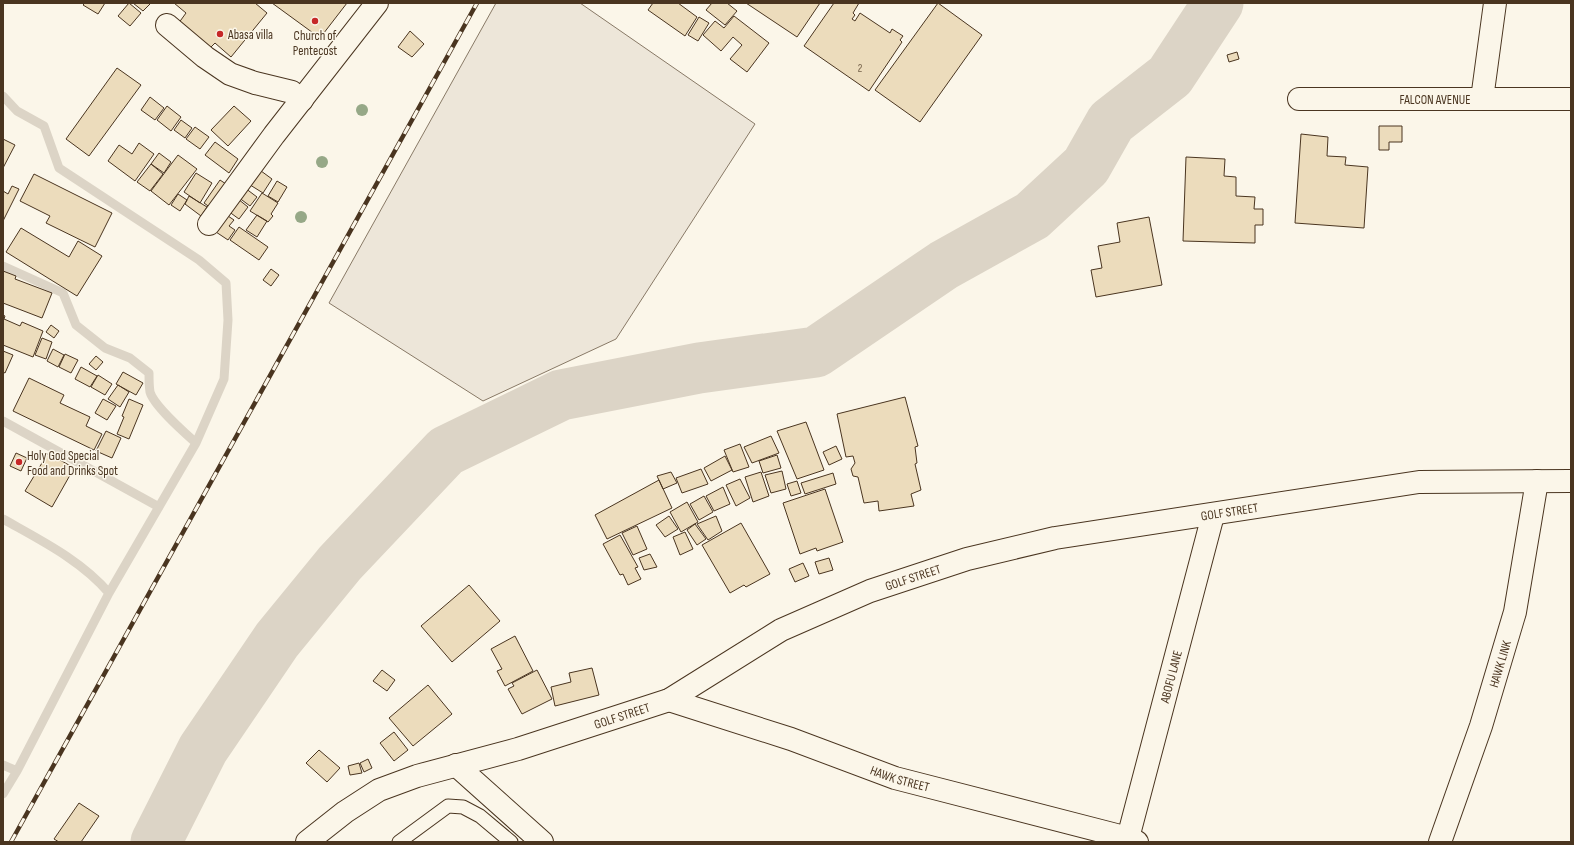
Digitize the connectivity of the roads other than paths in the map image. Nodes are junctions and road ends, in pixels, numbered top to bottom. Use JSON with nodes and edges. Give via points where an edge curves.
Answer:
{"nodes":[{"id":1,"x":377,"y":3,"type":"edge"},
{"id":2,"x":1495,"y":3,"type":"edge"},
{"id":3,"x":167,"y":25,"type":"dead end"},
{"id":4,"x":1299,"y":99,"type":"dead end"},
{"id":5,"x":1482,"y":99,"type":"junction"},
{"id":6,"x":1571,"y":99,"type":"edge"},
{"id":7,"x":302,"y":100,"type":"junction"},
{"id":8,"x":209,"y":224,"type":"dead end"},
{"id":9,"x":1537,"y":481,"type":"junction"},
{"id":10,"x":1571,"y":481,"type":"edge"},
{"id":11,"x":1213,"y":515,"type":"junction"},
{"id":12,"x":669,"y":700,"type":"junction"},
{"id":13,"x":456,"y":766,"type":"junction"},
{"id":14,"x":1132,"y":840,"type":"edge"},
{"id":15,"x":310,"y":841,"type":"edge"},
{"id":16,"x":399,"y":842,"type":"edge"},
{"id":17,"x":510,"y":842,"type":"edge"},
{"id":18,"x":542,"y":842,"type":"edge"},
{"id":19,"x":1440,"y":842,"type":"edge"}],
"edges":[{"from":1,"to":7,"type":"street"},
{"from":2,"to":5,"type":"street"},
{"from":3,"to":7,"type":"street","via":[[205,58],[230,74],[292,92]]},
{"from":4,"to":5,"type":"street","name":"FALCON AVENUE"},
{"from":5,"to":6,"type":"street","name":"FALCON AVENUE"},
{"from":7,"to":8,"type":"street"},
{"from":9,"to":10,"type":"street","name":"GOLF STREET"},
{"from":9,"to":11,"type":"street","name":"GOLF STREET","via":[[1419,482]]},
{"from":9,"to":19,"type":"street","name":"HAWK LINK","via":[[1516,612],[1481,726]]},
{"from":11,"to":12,"type":"street","name":"GOLF STREET","via":[[1055,538],[967,559],[870,591],[781,630]]},
{"from":11,"to":14,"type":"street","name":"ABOFU LANE"},
{"from":12,"to":13,"type":"street","name":"GOLF STREET","via":[[518,749]]},
{"from":12,"to":14,"type":"street","name":"HAWK STREET","via":[[791,739],[895,778]]},
{"from":13,"to":15,"type":"street","name":"GOLF STREET","via":[[417,776],[379,790],[344,812]]},
{"from":13,"to":18,"type":"street"},
{"from":16,"to":17,"type":"lane","via":[[448,806],[463,807],[480,816]]}]}
